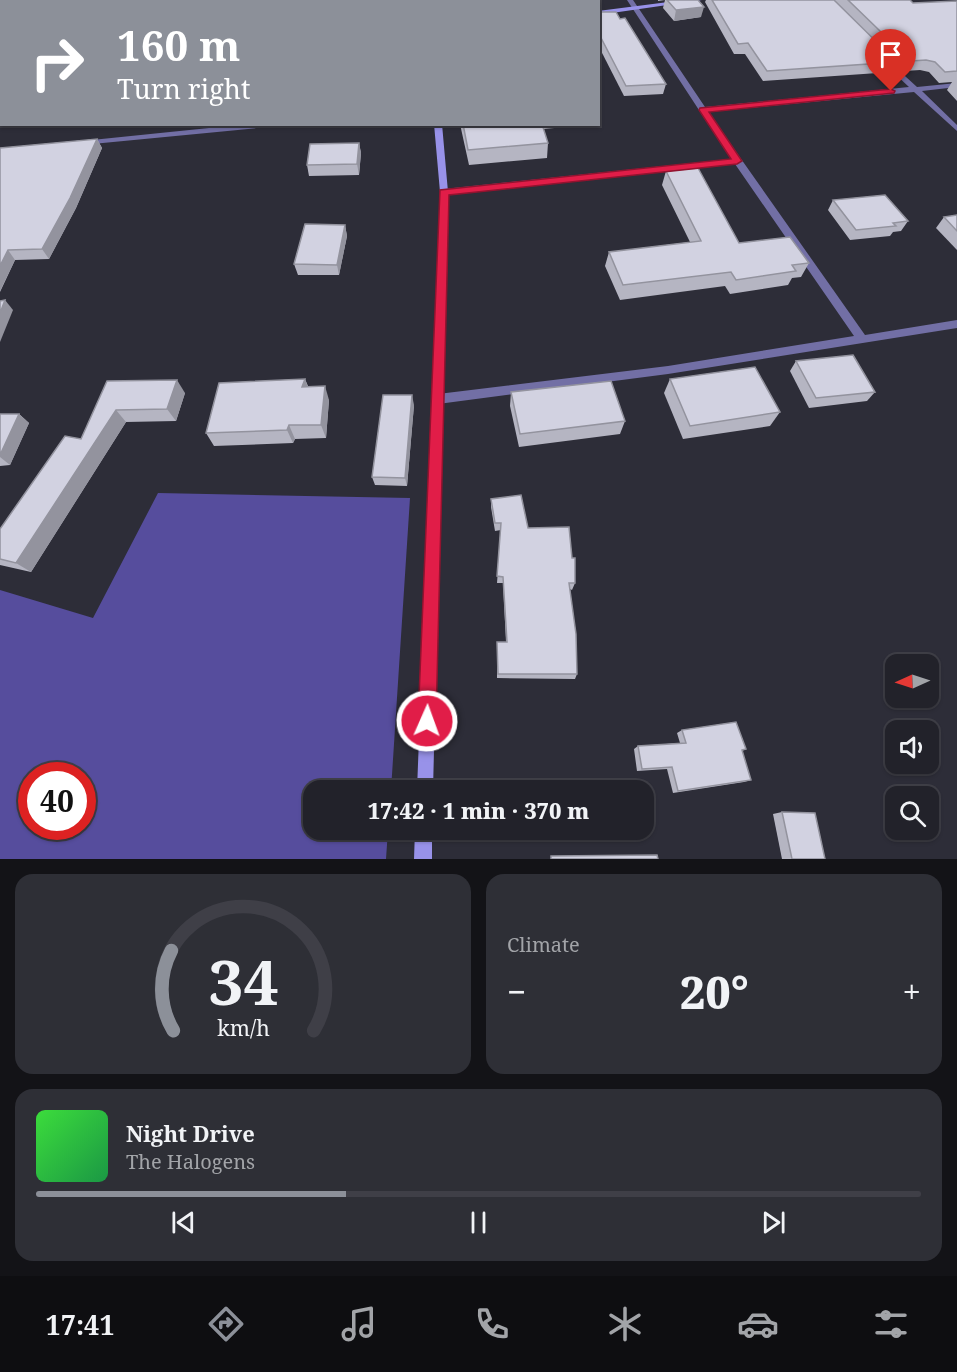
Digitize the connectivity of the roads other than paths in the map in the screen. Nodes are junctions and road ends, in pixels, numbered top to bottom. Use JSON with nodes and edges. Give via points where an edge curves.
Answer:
{"nodes":[{"id":1,"x":699,"y":0,"type":"edge"},
{"id":2,"x":632,"y":4,"type":"edge"},
{"id":3,"x":600,"y":12,"type":"edge"},
{"id":4,"x":874,"y":48,"type":"edge"},
{"id":5,"x":957,"y":85,"type":"edge"},
{"id":6,"x":914,"y":89,"type":"junction"},
{"id":7,"x":703,"y":110,"type":"junction"},
{"id":8,"x":257,"y":126,"type":"edge"},
{"id":9,"x":438,"y":126,"type":"edge"},
{"id":10,"x":957,"y":129,"type":"edge"},
{"id":11,"x":69,"y":144,"type":"edge"},
{"id":12,"x":737,"y":161,"type":"junction"},
{"id":13,"x":444,"y":192,"type":"junction"},
{"id":14,"x":957,"y":324,"type":"edge"},
{"id":15,"x":862,"y":339,"type":"junction"},
{"id":16,"x":438,"y":399,"type":"junction"},
{"id":17,"x":425,"y":780,"type":"edge"},
{"id":18,"x":424,"y":840,"type":"edge"},
{"id":19,"x":423,"y":859,"type":"edge"}],
"edges":[{"from":1,"to":2,"type":"street"},
{"from":2,"to":3,"type":"street"},
{"from":2,"to":7,"type":"street"},
{"from":4,"to":6,"type":"street"},
{"from":5,"to":6,"type":"street"},
{"from":6,"to":7,"type":"street"},
{"from":6,"to":10,"type":"street"},
{"from":7,"to":12,"type":"street"},
{"from":8,"to":11,"type":"street"},
{"from":9,"to":13,"type":"street"},
{"from":12,"to":13,"type":"street"},
{"from":12,"to":15,"type":"street"},
{"from":13,"to":16,"type":"street"},
{"from":14,"to":15,"type":"street"},
{"from":15,"to":16,"type":"street","via":[[668,370]]},
{"from":16,"to":17,"type":"street"},
{"from":18,"to":19,"type":"street"}]}
